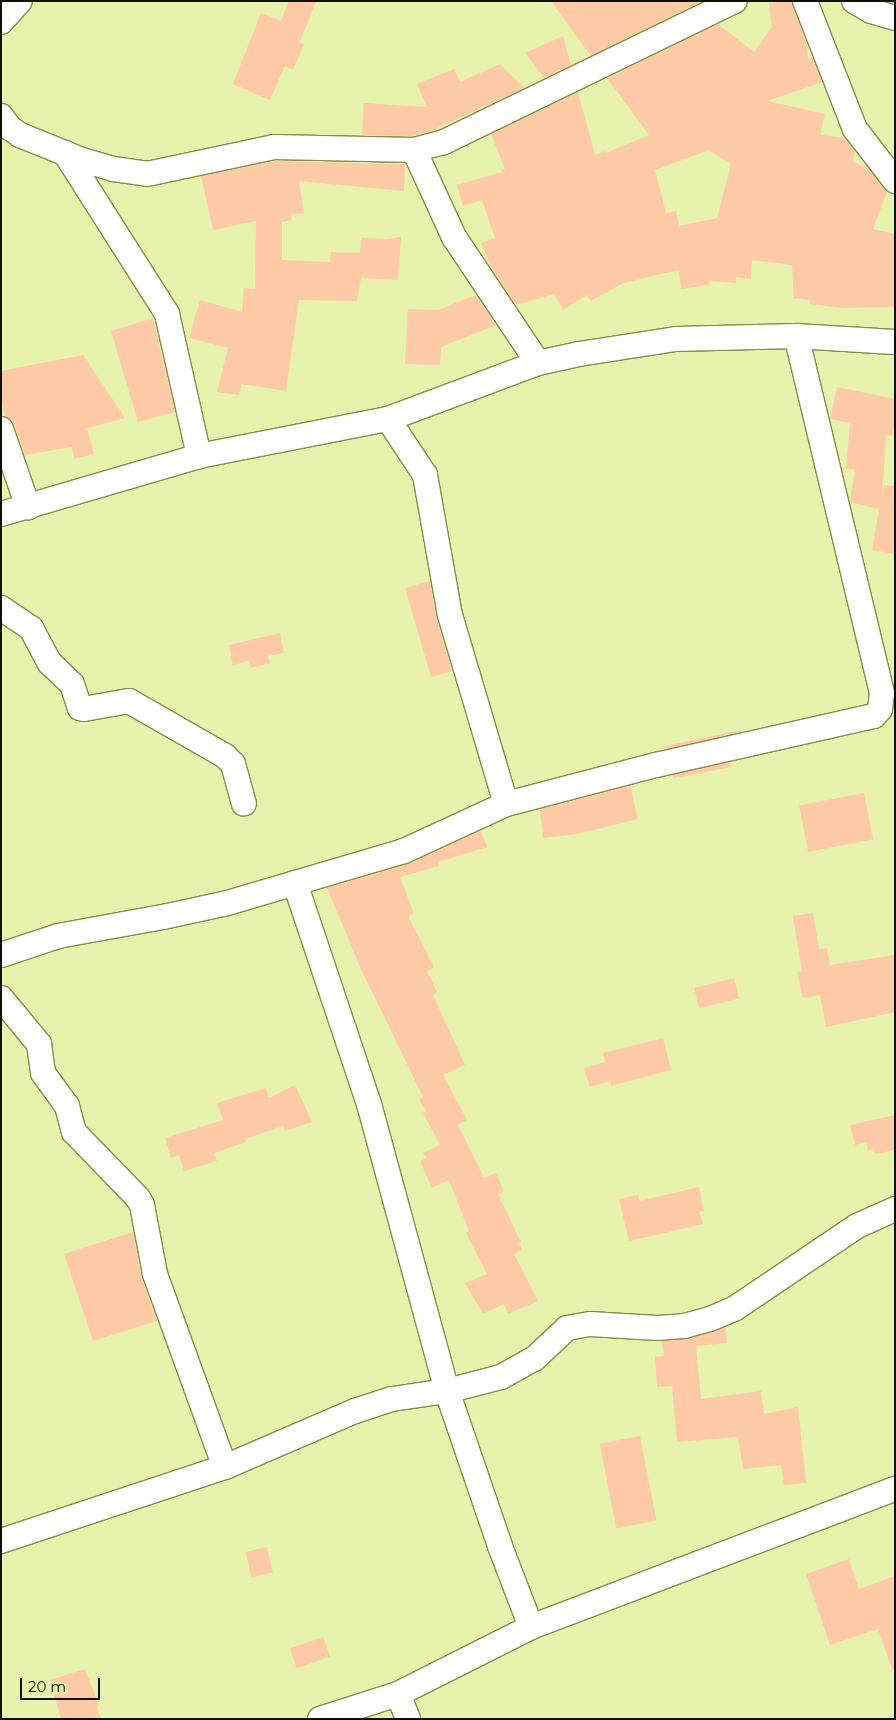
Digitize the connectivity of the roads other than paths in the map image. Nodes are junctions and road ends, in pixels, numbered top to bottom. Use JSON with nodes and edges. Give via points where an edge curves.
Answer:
{"nodes":[{"id":1,"x":20,"y":1,"type":"edge"},
{"id":2,"x":736,"y":1,"type":"edge"},
{"id":3,"x":806,"y":1,"type":"edge"},
{"id":4,"x":854,"y":1,"type":"edge"},
{"id":5,"x":895,"y":18,"type":"edge"},
{"id":6,"x":1,"y":22,"type":"edge"},
{"id":7,"x":1,"y":116,"type":"edge"},
{"id":8,"x":414,"y":150,"type":"junction"},
{"id":9,"x":65,"y":153,"type":"junction"},
{"id":10,"x":895,"y":181,"type":"edge"},
{"id":11,"x":796,"y":336,"type":"junction"},
{"id":12,"x":895,"y":342,"type":"edge"},
{"id":13,"x":538,"y":363,"type":"junction"},
{"id":14,"x":388,"y":420,"type":"junction"},
{"id":15,"x":1,"y":429,"type":"edge"},
{"id":16,"x":199,"y":456,"type":"junction"},
{"id":17,"x":28,"y":507,"type":"junction"},
{"id":18,"x":1,"y":514,"type":"edge"},
{"id":19,"x":1,"y":608,"type":"edge"},
{"id":20,"x":887,"y":711,"type":"edge"},
{"id":21,"x":244,"y":804,"type":"dead end"},
{"id":22,"x":506,"y":804,"type":"junction"},
{"id":23,"x":295,"y":883,"type":"junction"},
{"id":24,"x":1,"y":955,"type":"edge"},
{"id":25,"x":1,"y":998,"type":"edge"},
{"id":26,"x":895,"y":1209,"type":"edge"},
{"id":27,"x":447,"y":1391,"type":"junction"},
{"id":28,"x":225,"y":1467,"type":"junction"},
{"id":29,"x":895,"y":1488,"type":"edge"},
{"id":30,"x":1,"y":1540,"type":"edge"},
{"id":31,"x":531,"y":1627,"type":"junction"},
{"id":32,"x":398,"y":1694,"type":"junction"},
{"id":33,"x":320,"y":1719,"type":"edge"},
{"id":34,"x":408,"y":1719,"type":"edge"}],
"edges":[{"from":1,"to":6,"type":"street"},
{"from":2,"to":8,"type":"street","via":[[444,142]]},
{"from":3,"to":10,"type":"street","via":[[855,130]]},
{"from":4,"to":5,"type":"street","via":[[870,11]]},
{"from":7,"to":9,"type":"street","via":[[20,135]]},
{"from":8,"to":9,"type":"street","via":[[274,147],[147,174],[113,169]]},
{"from":8,"to":13,"type":"street","via":[[454,237]]},
{"from":9,"to":16,"type":"street","via":[[167,314]]},
{"from":11,"to":12,"type":"street"},
{"from":11,"to":13,"type":"street","via":[[676,339]]},
{"from":11,"to":20,"type":"street"},
{"from":13,"to":14,"type":"street"},
{"from":14,"to":16,"type":"street"},
{"from":14,"to":22,"type":"street","via":[[425,475],[450,614]]},
{"from":15,"to":17,"type":"street"},
{"from":16,"to":17,"type":"street"},
{"from":17,"to":18,"type":"street"},
{"from":19,"to":21,"type":"street","via":[[31,628],[50,663],[72,684],[80,708],[128,701],[225,756],[233,764]]},
{"from":20,"to":22,"type":"street"},
{"from":22,"to":23,"type":"street","via":[[404,851]]},
{"from":23,"to":24,"type":"street","via":[[227,903],[58,936]]},
{"from":23,"to":27,"type":"street","via":[[369,1104]]},
{"from":25,"to":28,"type":"street","via":[[39,1044],[43,1073],[67,1106],[74,1132],[142,1205],[155,1274]]},
{"from":26,"to":27,"type":"street","via":[[857,1226],[734,1309],[710,1319],[684,1326],[657,1328],[573,1326],[521,1368],[501,1377]]},
{"from":27,"to":28,"type":"street","via":[[392,1399],[355,1411]]},
{"from":27,"to":31,"type":"street"},
{"from":28,"to":30,"type":"street"},
{"from":29,"to":31,"type":"street"},
{"from":31,"to":32,"type":"street"},
{"from":32,"to":33,"type":"street"},
{"from":32,"to":34,"type":"street"}]}
